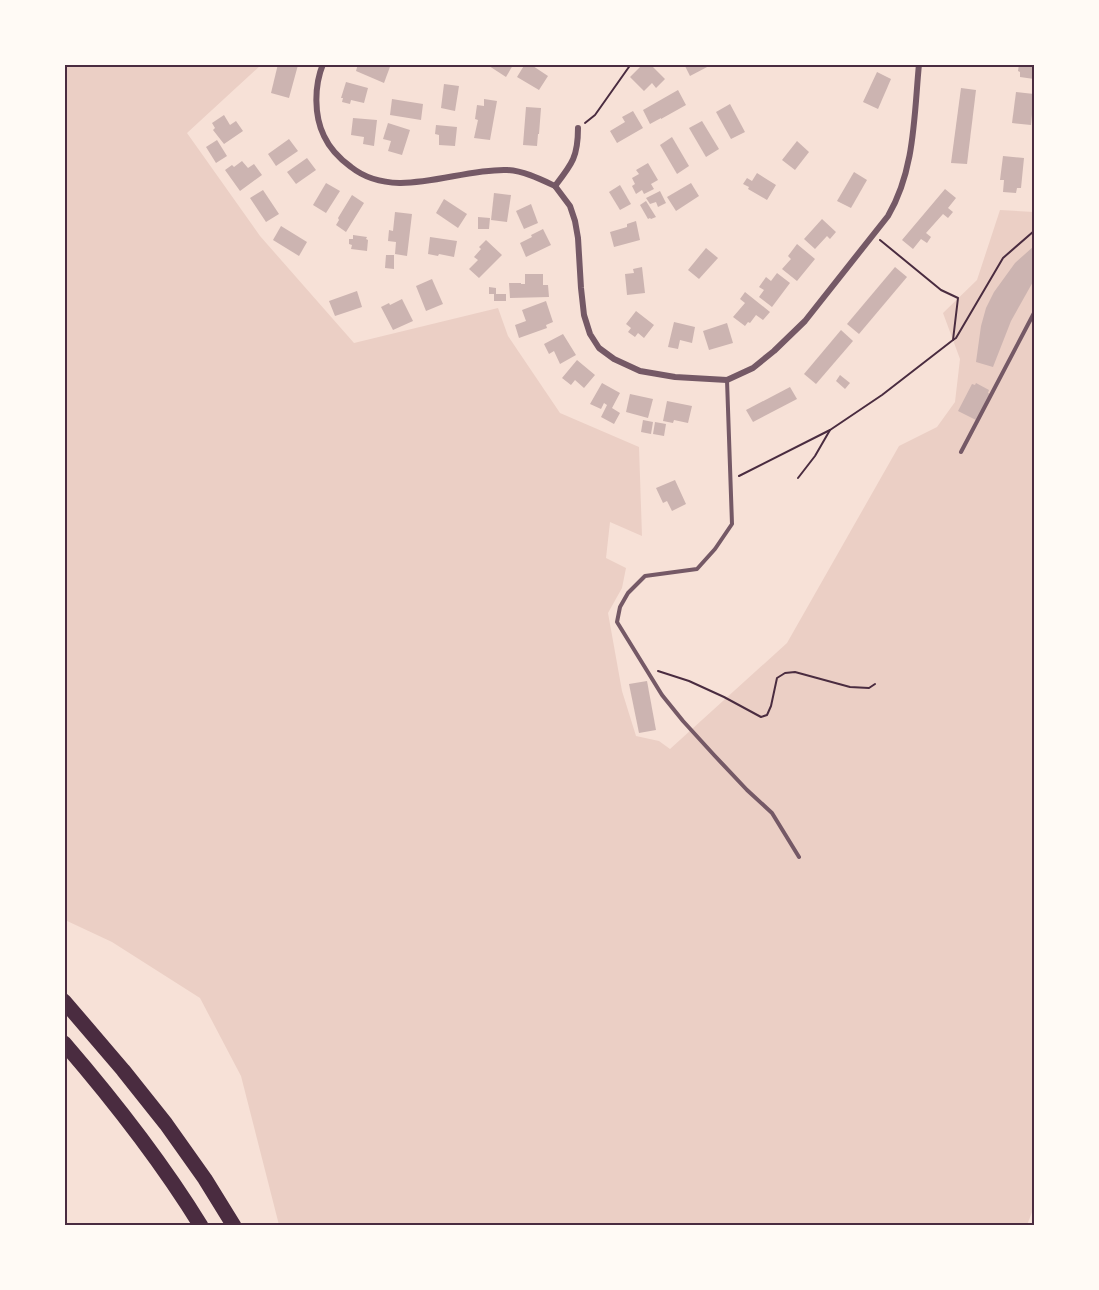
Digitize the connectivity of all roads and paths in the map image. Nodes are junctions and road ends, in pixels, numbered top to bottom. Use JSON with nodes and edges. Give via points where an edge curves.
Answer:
{"nodes":[{"id":1,"x":323,"y":64,"type":"edge"},
{"id":2,"x":631,"y":64,"type":"edge"},
{"id":3,"x":919,"y":64,"type":"edge"},
{"id":4,"x":578,"y":128,"type":"joint"},
{"id":5,"x":555,"y":186,"type":"junction"},
{"id":6,"x":1035,"y":231,"type":"edge"},
{"id":7,"x":873,"y":234,"type":"junction"},
{"id":8,"x":1035,"y":313,"type":"edge"},
{"id":9,"x":953,"y":340,"type":"junction"},
{"id":10,"x":727,"y":380,"type":"junction"},
{"id":11,"x":830,"y":430,"type":"junction"},
{"id":12,"x":961,"y":453,"type":"dead end"},
{"id":13,"x":798,"y":478,"type":"dead end"},
{"id":14,"x":731,"y":480,"type":"junction"},
{"id":15,"x":646,"y":668,"type":"junction"},
{"id":16,"x":875,"y":684,"type":"dead end"},
{"id":17,"x":799,"y":857,"type":"dead end"},
{"id":18,"x":64,"y":1001,"type":"edge"},
{"id":19,"x":64,"y":1042,"type":"edge"},
{"id":20,"x":201,"y":1226,"type":"edge"},
{"id":21,"x":234,"y":1226,"type":"edge"}],
"edges":[{"from":1,"to":5,"type":"street","via":[[316,104],[322,131],[338,156],[356,171],[389,182],[510,170]]},
{"from":2,"to":4,"type":"path","via":[[595,115]]},
{"from":3,"to":7,"type":"street","via":[[910,158],[904,181],[888,216]]},
{"from":4,"to":5,"type":"street","via":[[572,164]]},
{"from":5,"to":10,"type":"street","via":[[570,206],[575,221],[584,315],[599,348],[640,371]]},
{"from":6,"to":9,"type":"path","via":[[1004,258]]},
{"from":7,"to":9,"type":"path","via":[[941,290],[958,298]]},
{"from":7,"to":10,"type":"street","via":[[805,321],[753,368]]},
{"from":8,"to":12,"type":"lane"},
{"from":9,"to":11,"type":"path"},
{"from":10,"to":14,"type":"lane"},
{"from":11,"to":13,"type":"path"},
{"from":11,"to":14,"type":"path"},
{"from":14,"to":15,"type":"lane","via":[[732,524],[715,549],[697,569],[645,576],[620,607],[617,622]]},
{"from":15,"to":16,"type":"path","via":[[690,681],[760,717],[767,715],[777,678],[785,673],[795,672],[850,687],[869,688]]},
{"from":15,"to":17,"type":"lane","via":[[683,721],[772,813]]},
{"from":18,"to":21,"type":"highway","via":[[166,1124]]},
{"from":19,"to":20,"type":"highway","via":[[135,1129]]}]}
